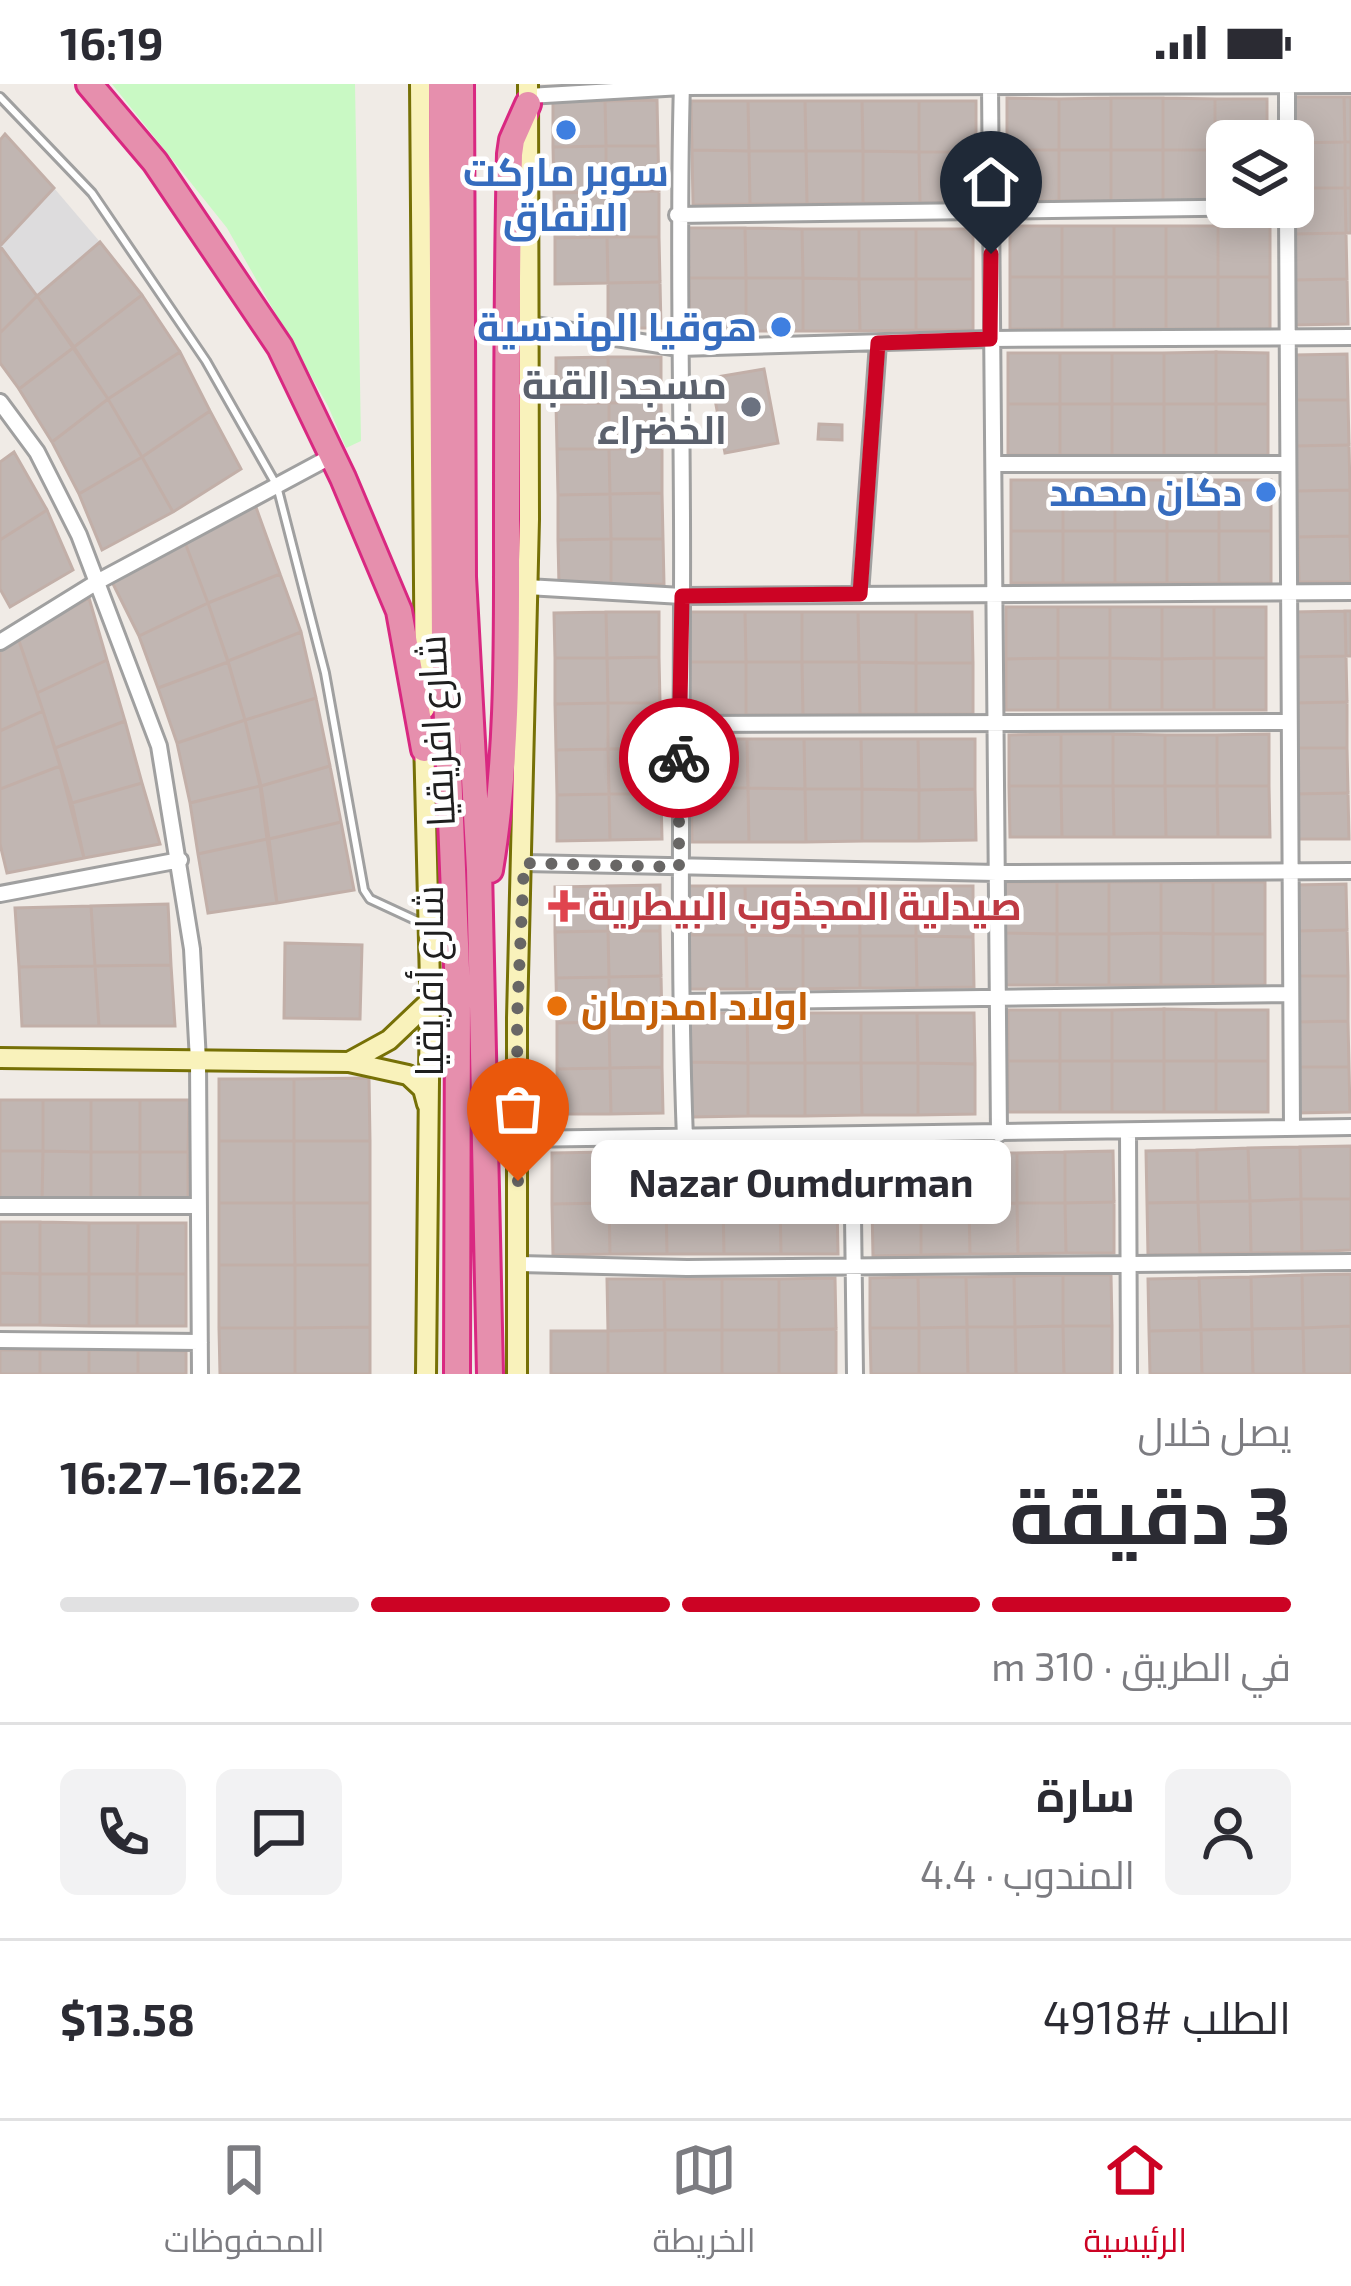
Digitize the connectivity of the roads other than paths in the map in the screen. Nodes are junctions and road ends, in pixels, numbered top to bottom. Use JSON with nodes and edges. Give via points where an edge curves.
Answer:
{"nodes":[{"id":1,"x":89,"y":84,"type":"edge"},
{"id":2,"x":420,"y":84,"type":"edge"},
{"id":3,"x":441,"y":84,"type":"edge"},
{"id":4,"x":461,"y":84,"type":"edge"},
{"id":5,"x":991,"y":85,"type":"edge"},
{"id":6,"x":1287,"y":85,"type":"edge"},
{"id":7,"x":1351,"y":85,"type":"edge"},
{"id":8,"x":682,"y":86,"type":"edge"},
{"id":9,"x":528,"y":95,"type":"edge"},
{"id":10,"x":0,"y":97,"type":"edge"},
{"id":11,"x":1287,"y":120,"type":"edge"},
{"id":12,"x":1206,"y":208,"type":"edge"},
{"id":13,"x":992,"y":211,"type":"junction"},
{"id":14,"x":677,"y":215,"type":"junction"},
{"id":15,"x":1287,"y":228,"type":"edge"},
{"id":16,"x":528,"y":324,"type":"junction"},
{"id":17,"x":1287,"y":337,"type":"junction"},
{"id":18,"x":1351,"y":337,"type":"edge"},
{"id":19,"x":453,"y":339,"type":"junction"},
{"id":20,"x":990,"y":339,"type":"junction"},
{"id":21,"x":878,"y":343,"type":"junction"},
{"id":22,"x":679,"y":348,"type":"junction"},
{"id":23,"x":0,"y":402,"type":"edge"},
{"id":24,"x":332,"y":456,"type":"junction"},
{"id":25,"x":994,"y":464,"type":"junction"},
{"id":26,"x":1288,"y":464,"type":"junction"},
{"id":27,"x":278,"y":486,"type":"junction"},
{"id":28,"x":98,"y":582,"type":"junction"},
{"id":29,"x":527,"y":587,"type":"junction"},
{"id":30,"x":995,"y":592,"type":"junction"},
{"id":31,"x":1289,"y":592,"type":"junction"},
{"id":32,"x":1351,"y":592,"type":"edge"},
{"id":33,"x":860,"y":594,"type":"junction"},
{"id":34,"x":682,"y":596,"type":"junction"},
{"id":35,"x":0,"y":642,"type":"edge"},
{"id":36,"x":996,"y":722,"type":"junction"},
{"id":37,"x":1289,"y":722,"type":"junction"},
{"id":38,"x":679,"y":724,"type":"junction"},
{"id":39,"x":424,"y":749,"type":"junction"},
{"id":40,"x":180,"y":860,"type":"junction"},
{"id":41,"x":524,"y":863,"type":"junction"},
{"id":42,"x":679,"y":867,"type":"junction"},
{"id":43,"x":1351,"y":871,"type":"edge"},
{"id":44,"x":1290,"y":872,"type":"junction"},
{"id":45,"x":997,"y":873,"type":"junction"},
{"id":46,"x":0,"y":894,"type":"edge"},
{"id":47,"x":429,"y":926,"type":"junction"},
{"id":48,"x":481,"y":926,"type":"junction"},
{"id":49,"x":1291,"y":994,"type":"junction"},
{"id":50,"x":998,"y":998,"type":"junction"},
{"id":51,"x":429,"y":1002,"type":"junction"},
{"id":52,"x":680,"y":1002,"type":"junction"},
{"id":53,"x":0,"y":1057,"type":"edge"},
{"id":54,"x":198,"y":1061,"type":"junction"},
{"id":55,"x":349,"y":1062,"type":"junction"},
{"id":56,"x":428,"y":1108,"type":"junction"},
{"id":57,"x":1351,"y":1127,"type":"edge"},
{"id":58,"x":1292,"y":1128,"type":"junction"},
{"id":59,"x":1128,"y":1131,"type":"junction"},
{"id":60,"x":999,"y":1134,"type":"junction"},
{"id":61,"x":852,"y":1136,"type":"junction"},
{"id":62,"x":516,"y":1139,"type":"junction"},
{"id":63,"x":685,"y":1139,"type":"junction"},
{"id":64,"x":0,"y":1206,"type":"edge"},
{"id":65,"x":199,"y":1206,"type":"junction"},
{"id":66,"x":1351,"y":1262,"type":"edge"},
{"id":67,"x":519,"y":1264,"type":"junction"},
{"id":68,"x":1129,"y":1264,"type":"junction"},
{"id":69,"x":854,"y":1266,"type":"junction"},
{"id":70,"x":0,"y":1340,"type":"edge"},
{"id":71,"x":200,"y":1342,"type":"junction"},
{"id":72,"x":200,"y":1374,"type":"edge"},
{"id":73,"x":426,"y":1374,"type":"edge"},
{"id":74,"x":457,"y":1374,"type":"edge"},
{"id":75,"x":490,"y":1374,"type":"edge"},
{"id":76,"x":517,"y":1374,"type":"edge"},
{"id":77,"x":855,"y":1374,"type":"edge"},
{"id":78,"x":1130,"y":1374,"type":"edge"}],
"edges":[{"from":1,"to":24,"type":"highway","via":[[215,246],[280,347]]},
{"from":2,"to":39,"type":"street","name":"شارع أفريقيا"},
{"from":3,"to":19,"type":"highway","name":"شارع افريقيا"},
{"from":4,"to":19,"type":"highway","name":"شارع افريقيا"},
{"from":5,"to":6,"type":"street"},
{"from":5,"to":8,"type":"street"},
{"from":5,"to":13,"type":"street"},
{"from":6,"to":7,"type":"street"},
{"from":6,"to":11,"type":"street"},
{"from":8,"to":9,"type":"street"},
{"from":8,"to":14,"type":"street"},
{"from":9,"to":16,"type":"street"},
{"from":9,"to":48,"type":"highway","via":[[511,154],[504,718],[500,810]]},
{"from":10,"to":27,"type":"lane","via":[[92,193],[206,361]]},
{"from":12,"to":13,"type":"street"},
{"from":13,"to":14,"type":"street"},
{"from":13,"to":20,"type":"street"},
{"from":14,"to":22,"type":"street"},
{"from":15,"to":17,"type":"street"},
{"from":16,"to":22,"type":"street"},
{"from":16,"to":29,"type":"street"},
{"from":17,"to":18,"type":"street"},
{"from":17,"to":20,"type":"street"},
{"from":17,"to":26,"type":"street"},
{"from":19,"to":48,"type":"highway","name":"شارع افريقيا"},
{"from":19,"to":74,"type":"highway","name":"شارع افريقيا","via":[[444,646],[458,993]]},
{"from":20,"to":21,"type":"street"},
{"from":20,"to":25,"type":"street"},
{"from":21,"to":22,"type":"street"},
{"from":21,"to":33,"type":"street"},
{"from":22,"to":34,"type":"street"},
{"from":23,"to":28,"type":"street","via":[[37,452]]},
{"from":24,"to":27,"type":"street"},
{"from":24,"to":39,"type":"highway","via":[[399,611]]},
{"from":25,"to":26,"type":"street"},
{"from":25,"to":30,"type":"street"},
{"from":26,"to":31,"type":"street"},
{"from":27,"to":28,"type":"street"},
{"from":27,"to":47,"type":"lane","via":[[325,673],[364,890]]},
{"from":28,"to":35,"type":"street"},
{"from":28,"to":40,"type":"street","via":[[159,746]]},
{"from":29,"to":34,"type":"street"},
{"from":29,"to":41,"type":"street"},
{"from":30,"to":31,"type":"street"},
{"from":30,"to":33,"type":"street"},
{"from":30,"to":36,"type":"street"},
{"from":31,"to":32,"type":"street"},
{"from":31,"to":37,"type":"street"},
{"from":33,"to":34,"type":"street"},
{"from":34,"to":38,"type":"street"},
{"from":36,"to":37,"type":"street"},
{"from":36,"to":38,"type":"street"},
{"from":36,"to":45,"type":"street"},
{"from":37,"to":44,"type":"street"},
{"from":38,"to":42,"type":"street"},
{"from":39,"to":47,"type":"street","name":"شارع أفريقيا"},
{"from":40,"to":46,"type":"street"},
{"from":40,"to":54,"type":"street"},
{"from":41,"to":42,"type":"street"},
{"from":41,"to":62,"type":"street"},
{"from":42,"to":45,"type":"street"},
{"from":42,"to":52,"type":"street"},
{"from":43,"to":44,"type":"street"},
{"from":44,"to":45,"type":"street"},
{"from":44,"to":49,"type":"street"},
{"from":45,"to":50,"type":"street"},
{"from":47,"to":51,"type":"street","name":"شارع أفريقيا"},
{"from":48,"to":75,"type":"highway","name":"شارع افريقيا"},
{"from":49,"to":50,"type":"street"},
{"from":49,"to":58,"type":"street"},
{"from":50,"to":52,"type":"street"},
{"from":50,"to":60,"type":"street"},
{"from":51,"to":55,"type":"street"},
{"from":51,"to":56,"type":"street","name":"شارع أفريقيا"},
{"from":52,"to":63,"type":"street"},
{"from":53,"to":54,"type":"street"},
{"from":54,"to":55,"type":"street"},
{"from":54,"to":65,"type":"street"},
{"from":55,"to":56,"type":"street","via":[[408,1075]]},
{"from":56,"to":73,"type":"street","name":"شارع أفريقيا"},
{"from":57,"to":58,"type":"street"},
{"from":58,"to":59,"type":"street"},
{"from":59,"to":60,"type":"street"},
{"from":59,"to":68,"type":"street"},
{"from":60,"to":61,"type":"street"},
{"from":61,"to":63,"type":"street"},
{"from":61,"to":69,"type":"street"},
{"from":62,"to":63,"type":"street"},
{"from":62,"to":67,"type":"street"},
{"from":64,"to":65,"type":"street"},
{"from":65,"to":71,"type":"street"},
{"from":66,"to":68,"type":"street"},
{"from":67,"to":69,"type":"street"},
{"from":67,"to":76,"type":"street"},
{"from":68,"to":69,"type":"street"},
{"from":68,"to":78,"type":"street"},
{"from":69,"to":77,"type":"street"},
{"from":70,"to":71,"type":"street"},
{"from":71,"to":72,"type":"street"}]}
